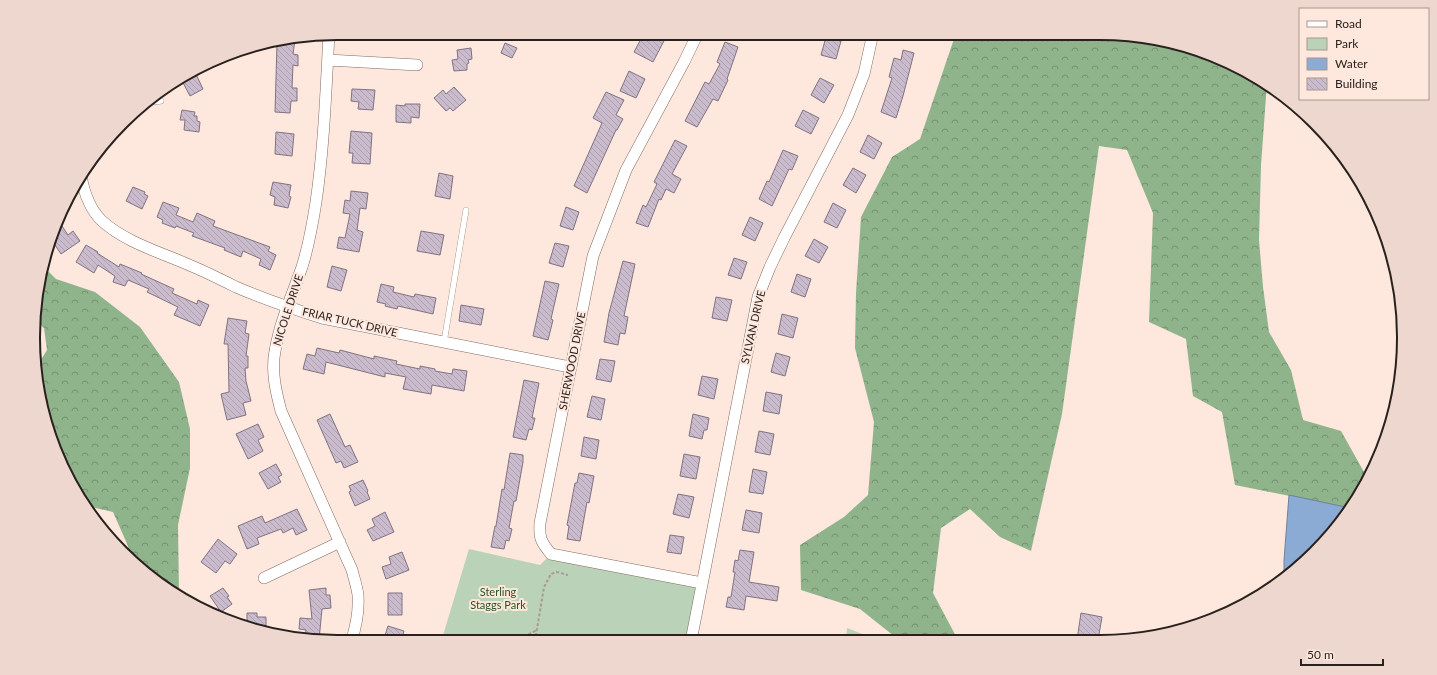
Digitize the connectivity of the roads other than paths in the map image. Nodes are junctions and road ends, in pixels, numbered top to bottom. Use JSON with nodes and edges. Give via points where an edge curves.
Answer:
{"nodes":[{"id":1,"x":329,"y":40,"type":"edge"},
{"id":2,"x":695,"y":40,"type":"edge"},
{"id":3,"x":871,"y":40,"type":"edge"},
{"id":4,"x":328,"y":60,"type":"junction"},
{"id":5,"x":417,"y":65,"type":"dead end"},
{"id":6,"x":161,"y":101,"type":"dead end"},
{"id":7,"x":155,"y":102,"type":"edge"},
{"id":8,"x":82,"y":185,"type":"edge"},
{"id":9,"x":466,"y":210,"type":"dead end"},
{"id":10,"x":287,"y":307,"type":"junction"},
{"id":11,"x":444,"y":342,"type":"junction"},
{"id":12,"x":570,"y":367,"type":"junction"},
{"id":13,"x":340,"y":542,"type":"junction"},
{"id":14,"x":264,"y":578,"type":"dead end"},
{"id":15,"x":702,"y":583,"type":"junction"},
{"id":16,"x":353,"y":635,"type":"edge"},
{"id":17,"x":692,"y":635,"type":"edge"}],
"edges":[{"from":1,"to":4,"type":"street","name":"NICOLE DRIVE"},
{"from":2,"to":12,"type":"street","name":"SHERWOOD DRIVE","via":[[626,170],[610,210],[593,256]]},
{"from":3,"to":15,"type":"street","name":"SYLVAN DRIVE","via":[[864,74],[848,114],[784,238],[758,297]]},
{"from":4,"to":5,"type":"street"},
{"from":4,"to":10,"type":"street","name":"NICOLE DRIVE","via":[[316,202],[302,265]]},
{"from":6,"to":7,"type":"lane"},
{"from":8,"to":10,"type":"street","name":"FRIAR TUCK DRIVE","via":[[91,207],[100,219],[124,236]]},
{"from":9,"to":11,"type":"lane"},
{"from":10,"to":11,"type":"street","name":"FRIAR TUCK DRIVE","via":[[322,318]]},
{"from":10,"to":13,"type":"street","name":"NICOLE DRIVE","via":[[275,351],[275,388],[281,411]]},
{"from":11,"to":12,"type":"street","name":"FRIAR TUCK DRIVE"},
{"from":12,"to":15,"type":"street","name":"SHERWOOD DRIVE","via":[[540,523],[539,536],[543,544],[551,554]]},
{"from":13,"to":14,"type":"street"},
{"from":13,"to":16,"type":"street","name":"NICOLE DRIVE","via":[[352,570],[358,594]]},
{"from":15,"to":17,"type":"street","name":"SYLVAN DRIVE"}]}
